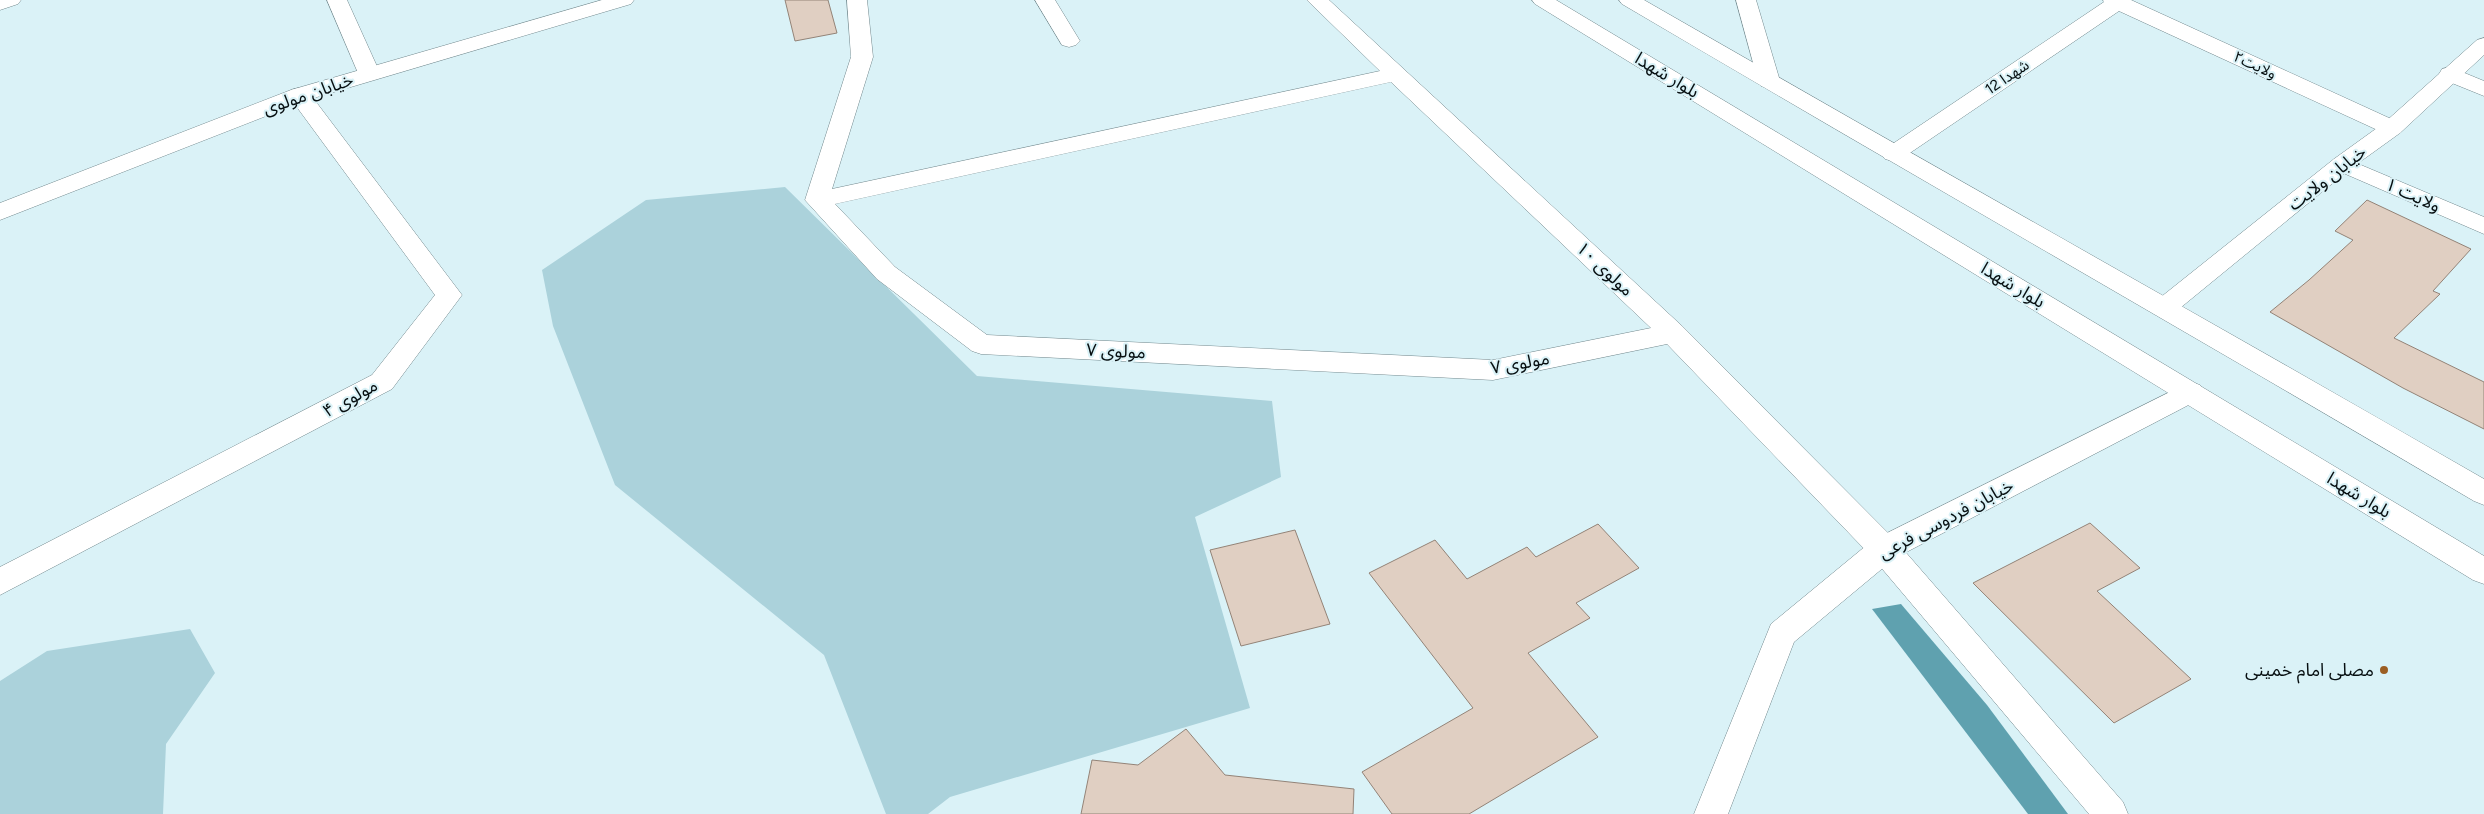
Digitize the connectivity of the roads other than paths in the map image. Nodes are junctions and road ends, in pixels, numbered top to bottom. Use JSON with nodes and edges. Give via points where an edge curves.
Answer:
{"nodes":[{"id":1,"x":11,"y":0,"type":"edge"},
{"id":2,"x":337,"y":0,"type":"edge"},
{"id":3,"x":624,"y":0,"type":"edge"},
{"id":4,"x":857,"y":0,"type":"edge"},
{"id":5,"x":1045,"y":0,"type":"edge"},
{"id":6,"x":1316,"y":0,"type":"edge"},
{"id":7,"x":1542,"y":0,"type":"edge"},
{"id":8,"x":1629,"y":0,"type":"edge"},
{"id":9,"x":1746,"y":0,"type":"edge"},
{"id":10,"x":2118,"y":1,"type":"edge"},
{"id":11,"x":0,"y":4,"type":"edge"},
{"id":12,"x":1069,"y":41,"type":"dead end"},
{"id":13,"x":2484,"y":44,"type":"edge"},
{"id":14,"x":369,"y":73,"type":"junction"},
{"id":15,"x":1397,"y":74,"type":"junction"},
{"id":16,"x":2450,"y":74,"type":"junction"},
{"id":17,"x":1770,"y":81,"type":"junction"},
{"id":18,"x":2484,"y":89,"type":"edge"},
{"id":19,"x":299,"y":95,"type":"junction"},
{"id":20,"x":2392,"y":128,"type":"junction"},
{"id":21,"x":1893,"y":154,"type":"junction"},
{"id":22,"x":2342,"y":164,"type":"junction"},
{"id":23,"x":817,"y":200,"type":"junction"},
{"id":24,"x":0,"y":212,"type":"edge"},
{"id":25,"x":2484,"y":226,"type":"edge"},
{"id":26,"x":2165,"y":307,"type":"junction"},
{"id":27,"x":1673,"y":333,"type":"junction"},
{"id":28,"x":2190,"y":392,"type":"junction"},
{"id":29,"x":2484,"y":493,"type":"edge"},
{"id":30,"x":1884,"y":549,"type":"junction"},
{"id":31,"x":2484,"y":571,"type":"edge"},
{"id":32,"x":0,"y":582,"type":"edge"},
{"id":33,"x":1711,"y":814,"type":"edge"},
{"id":34,"x":2111,"y":814,"type":"edge"}],
"edges":[{"from":1,"to":11,"type":"street"},
{"from":2,"to":14,"type":"street"},
{"from":3,"to":14,"type":"street","name":"خیابان مولوی"},
{"from":4,"to":23,"type":"street","via":[[862,57]]},
{"from":5,"to":12,"type":"street"},
{"from":6,"to":15,"type":"street","name":"مولوی ۱۰"},
{"from":7,"to":28,"type":"street","name":"بلوار شهدا"},
{"from":8,"to":17,"type":"street"},
{"from":9,"to":17,"type":"street"},
{"from":10,"to":20,"type":"street","name":"ولایت۲"},
{"from":10,"to":21,"type":"street","name":"شهدا 12"},
{"from":13,"to":16,"type":"street","name":"خیابان ولایت"},
{"from":14,"to":19,"type":"street","name":"خیابان مولوی"},
{"from":15,"to":23,"type":"street"},
{"from":15,"to":27,"type":"street","name":"مولوی ۱۰"},
{"from":16,"to":18,"type":"street"},
{"from":16,"to":20,"type":"street","name":"خیابان ولایت"},
{"from":17,"to":21,"type":"street"},
{"from":19,"to":24,"type":"street","name":"خیابان مولوی"},
{"from":19,"to":32,"type":"street","name":"مولوی ۴","via":[[449,295],[382,382]]},
{"from":20,"to":22,"type":"street","name":"خیابان ولایت"},
{"from":21,"to":26,"type":"street"},
{"from":22,"to":25,"type":"street","name":"ولایت ۱"},
{"from":22,"to":26,"type":"street","name":"خیابان ولایت"},
{"from":23,"to":27,"type":"street","name":"مولوی ۷","via":[[886,273],[981,344],[1493,370]]},
{"from":26,"to":29,"type":"street"},
{"from":27,"to":30,"type":"street","name":"مولوی ۱۰"},
{"from":28,"to":30,"type":"street","name":"خیابان فردوسی فرعی"},
{"from":28,"to":31,"type":"street","name":"بلوار شهدا"},
{"from":30,"to":33,"type":"street","name":"خیابان فردوسی فرعی","via":[[1782,634]]},
{"from":30,"to":34,"type":"street","name":"مولوی ۱۰"}]}
